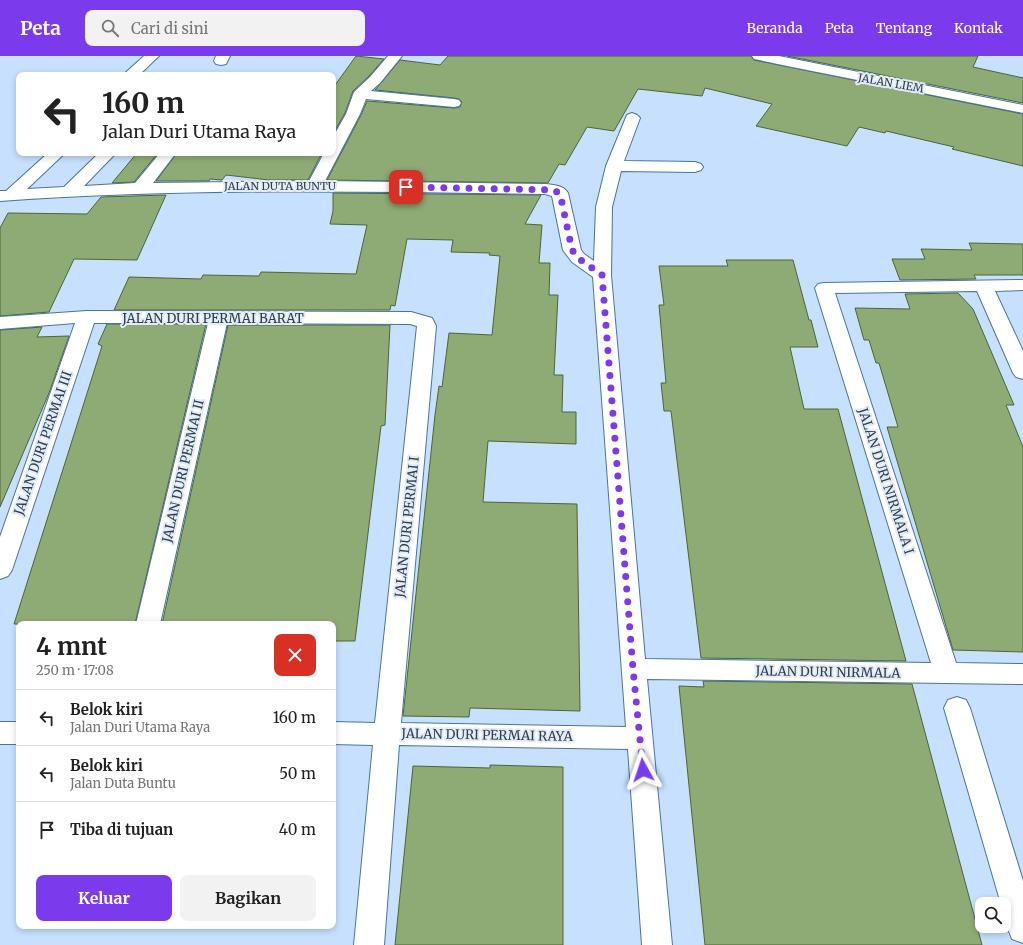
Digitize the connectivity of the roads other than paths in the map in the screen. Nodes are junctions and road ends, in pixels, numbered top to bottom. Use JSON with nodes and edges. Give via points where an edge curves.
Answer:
{"nodes":[{"id":1,"x":152,"y":56,"type":"edge"},
{"id":2,"x":395,"y":56,"type":"edge"},
{"id":3,"x":759,"y":56,"type":"edge"},
{"id":4,"x":133,"y":72,"type":"edge"},
{"id":5,"x":360,"y":94,"type":"junction"},
{"id":6,"x":454,"y":104,"type":"dead end"},
{"id":7,"x":1023,"y":109,"type":"edge"},
{"id":8,"x":632,"y":118,"type":"dead end"},
{"id":9,"x":336,"y":146,"type":"edge"},
{"id":10,"x":53,"y":156,"type":"edge"},
{"id":11,"x":105,"y":156,"type":"edge"},
{"id":12,"x":166,"y":156,"type":"edge"},
{"id":13,"x":331,"y":156,"type":"edge"},
{"id":14,"x":614,"y":166,"type":"junction"},
{"id":15,"x":695,"y":167,"type":"dead end"},
{"id":16,"x":314,"y":186,"type":"junction"},
{"id":17,"x":140,"y":188,"type":"junction"},
{"id":18,"x":70,"y":190,"type":"junction"},
{"id":19,"x":5,"y":196,"type":"edge"},
{"id":20,"x":602,"y":275,"type":"junction"},
{"id":21,"x":1023,"y":285,"type":"edge"},
{"id":22,"x":984,"y":286,"type":"junction"},
{"id":23,"x":87,"y":317,"type":"junction"},
{"id":24,"x":219,"y":318,"type":"junction"},
{"id":25,"x":425,"y":322,"type":"joint"},
{"id":26,"x":0,"y":323,"type":"edge"},
{"id":27,"x":1023,"y":373,"type":"edge"},
{"id":28,"x":0,"y":570,"type":"edge"},
{"id":29,"x":149,"y":621,"type":"edge"},
{"id":30,"x":633,"y":669,"type":"junction"},
{"id":31,"x":947,"y":673,"type":"junction"},
{"id":32,"x":1023,"y":674,"type":"edge"},
{"id":33,"x":957,"y":708,"type":"dead end"},
{"id":34,"x":0,"y":732,"type":"edge"},
{"id":35,"x":16,"y":733,"type":"edge"},
{"id":36,"x":336,"y":733,"type":"edge"},
{"id":37,"x":387,"y":733,"type":"junction"},
{"id":38,"x":640,"y":738,"type":"junction"},
{"id":39,"x":1023,"y":928,"type":"edge"},
{"id":40,"x":369,"y":945,"type":"edge"},
{"id":41,"x":656,"y":945,"type":"edge"}],
"edges":[{"from":1,"to":4,"type":"street"},
{"from":2,"to":5,"type":"street","via":[[376,80]]},
{"from":3,"to":7,"type":"street","name":"JALAN LIEM"},
{"from":5,"to":6,"type":"street"},
{"from":5,"to":9,"type":"street"},
{"from":8,"to":14,"type":"street"},
{"from":10,"to":19,"type":"street"},
{"from":11,"to":18,"type":"street"},
{"from":12,"to":17,"type":"street"},
{"from":13,"to":16,"type":"street"},
{"from":14,"to":15,"type":"street"},
{"from":14,"to":20,"type":"street","via":[[604,207]]},
{"from":16,"to":17,"type":"street","name":"JALAN DUTA BUNTU"},
{"from":16,"to":20,"type":"street","name":"JALAN DUTA BUNTU","via":[[554,190],[560,194],[572,250],[578,258]]},
{"from":17,"to":18,"type":"street","name":"JALAN DUTA BUNTU"},
{"from":18,"to":19,"type":"street","name":"JALAN DUTA BUNTU"},
{"from":20,"to":30,"type":"street"},
{"from":21,"to":22,"type":"street"},
{"from":22,"to":27,"type":"street"},
{"from":22,"to":31,"type":"street","name":"JALAN DURI NIRMALA I","via":[[824,288]]},
{"from":23,"to":24,"type":"street","name":"JALAN DURI PERMAI BARAT"},
{"from":23,"to":26,"type":"street","name":"JALAN DURI PERMAI BARAT"},
{"from":23,"to":28,"type":"street","name":"JALAN DURI PERMAI III"},
{"from":24,"to":25,"type":"street","name":"JALAN DURI PERMAI BARAT","via":[[411,318]]},
{"from":24,"to":29,"type":"street","name":"JALAN DURI PERMAI II"},
{"from":25,"to":37,"type":"street","name":"JALAN DURI PERMAI I","via":[[427,326]]},
{"from":30,"to":31,"type":"street","name":"JALAN DURI NIRMALA"},
{"from":30,"to":38,"type":"street"},
{"from":31,"to":32,"type":"street","name":"JALAN DURI NIRMALA"},
{"from":33,"to":39,"type":"street"},
{"from":34,"to":35,"type":"street"},
{"from":36,"to":37,"type":"street","name":"JALAN DURI PERMAI RAYA"},
{"from":37,"to":38,"type":"street","name":"JALAN DURI PERMAI RAYA"},
{"from":37,"to":40,"type":"street","name":"JALAN DURI PERMAI I"},
{"from":38,"to":41,"type":"street"}]}
